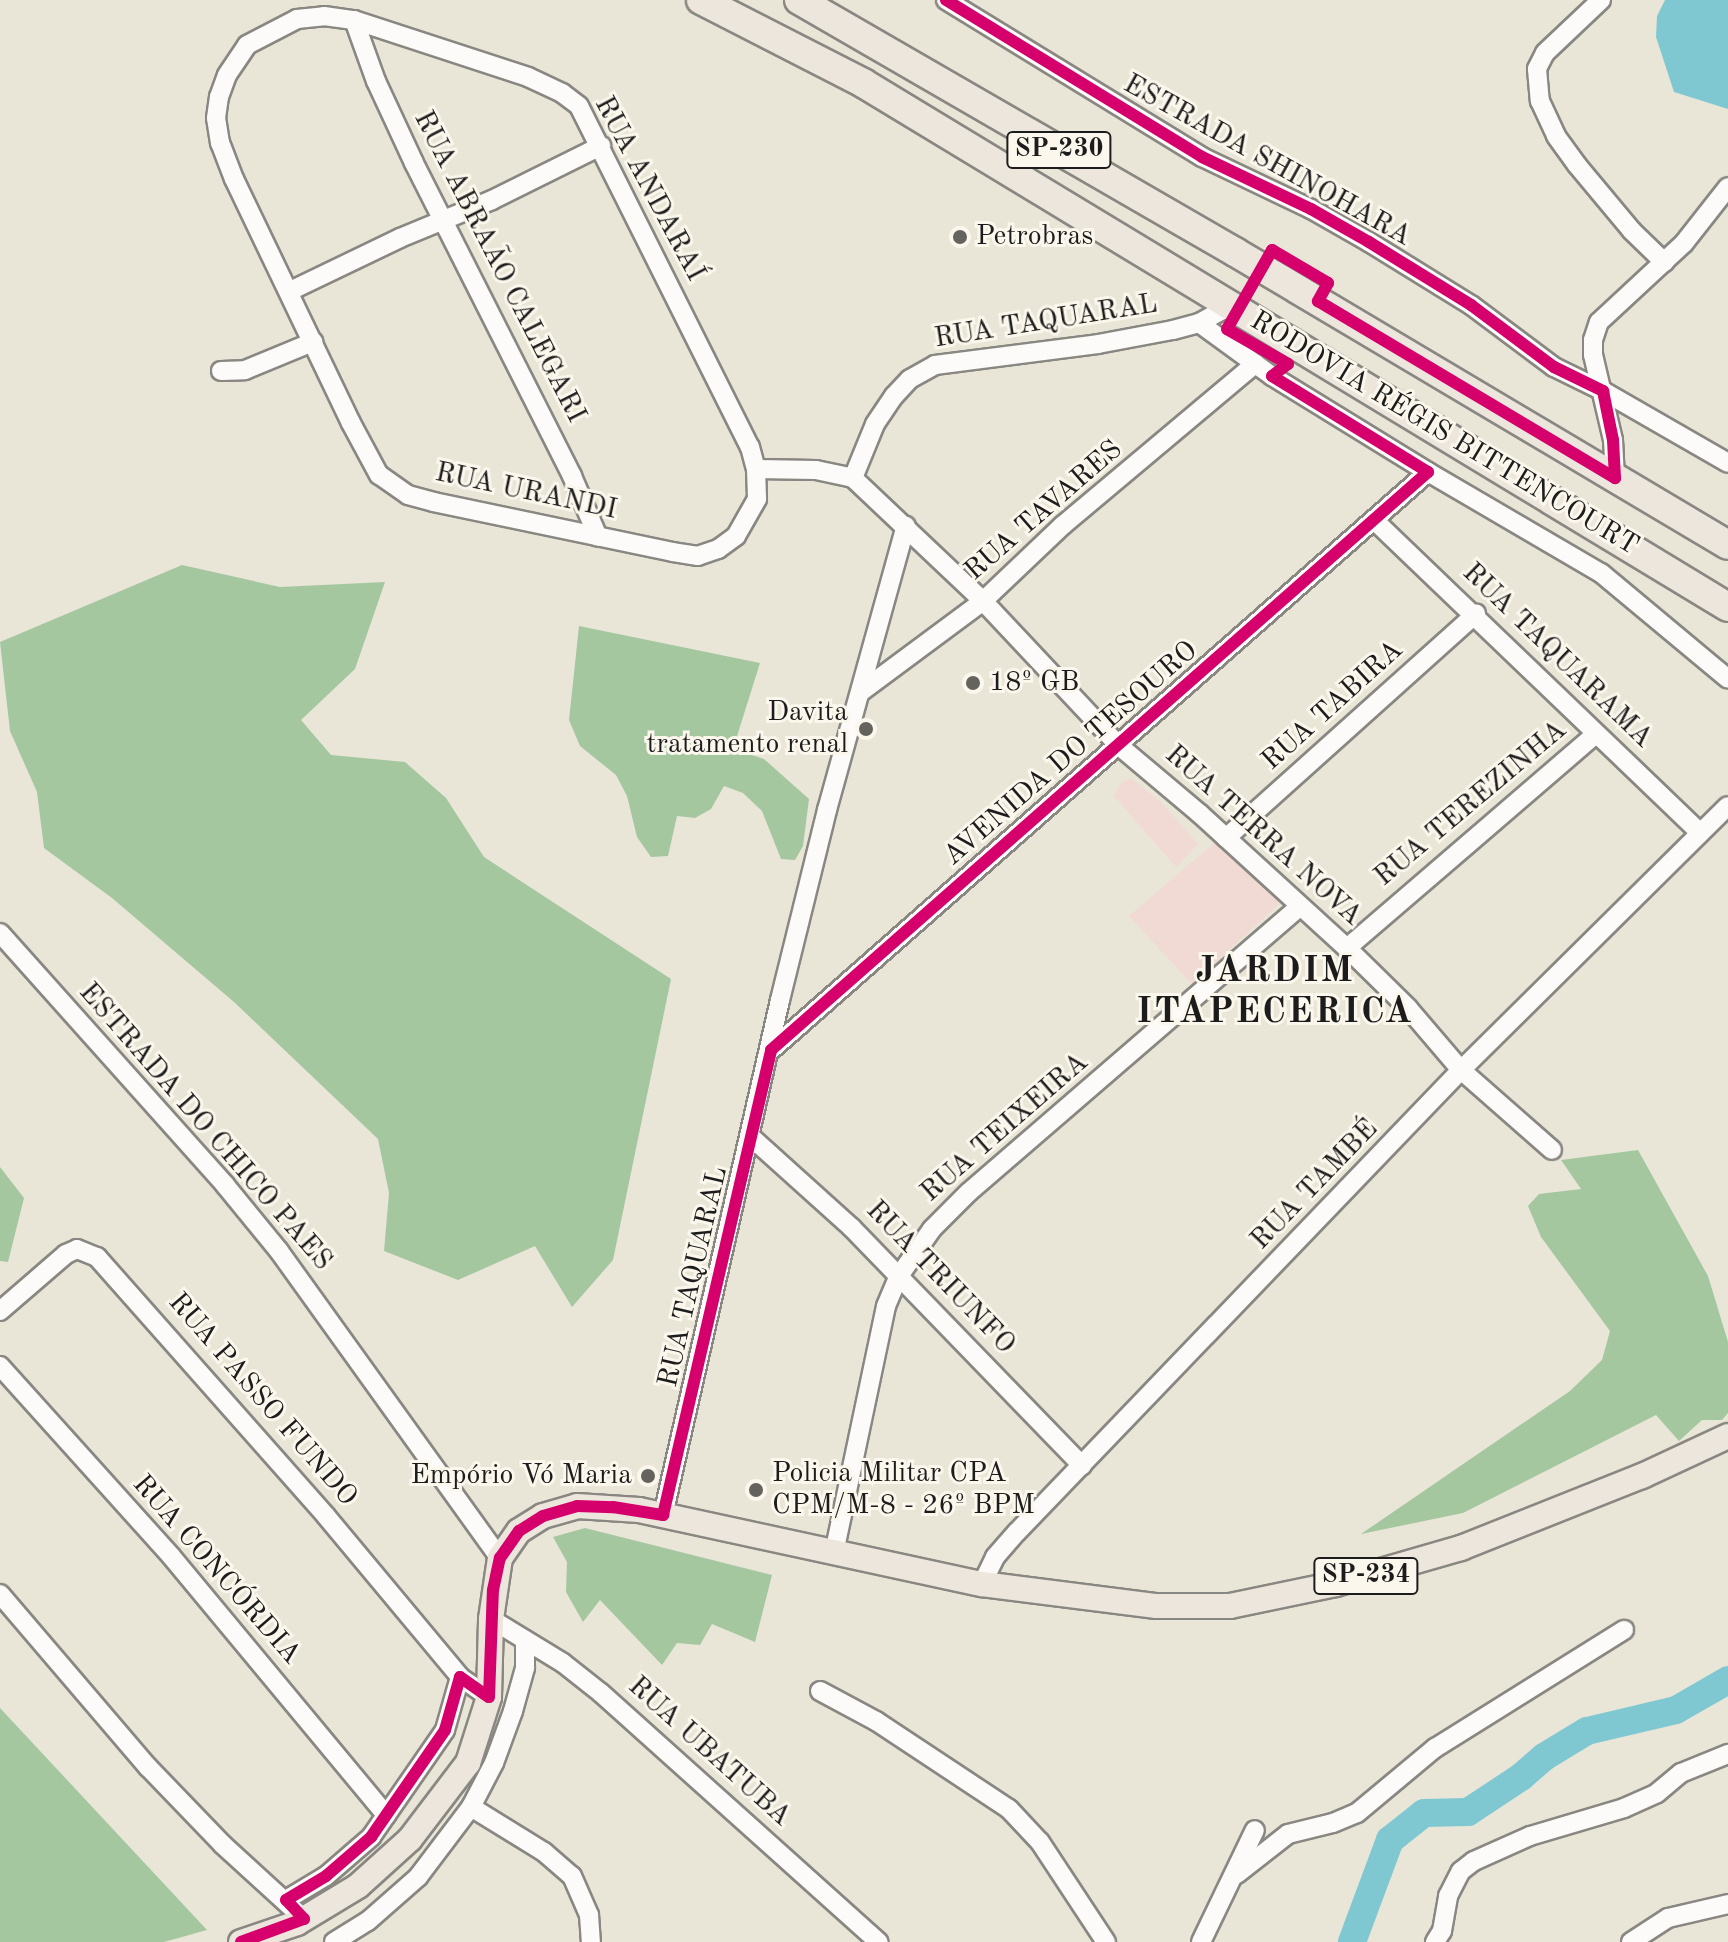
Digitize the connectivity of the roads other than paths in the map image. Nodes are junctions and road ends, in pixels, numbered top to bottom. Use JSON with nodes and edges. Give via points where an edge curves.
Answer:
{"nodes":[{"id":1,"x":701,"y":0,"type":"edge"},
{"id":2,"x":799,"y":0,"type":"edge"},
{"id":3,"x":946,"y":0,"type":"edge"},
{"id":4,"x":1601,"y":0,"type":"edge"},
{"id":5,"x":354,"y":20,"type":"junction"},
{"id":6,"x":601,"y":146,"type":"junction"},
{"id":7,"x":1728,"y":187,"type":"edge"},
{"id":8,"x":443,"y":221,"type":"junction"},
{"id":9,"x":1664,"y":262,"type":"junction"},
{"id":10,"x":290,"y":291,"type":"junction"},
{"id":11,"x":1231,"y":305,"type":"junction"},
{"id":12,"x":1199,"y":323,"type":"junction"},
{"id":13,"x":313,"y":342,"type":"junction"},
{"id":14,"x":1255,"y":364,"type":"junction"},
{"id":15,"x":221,"y":371,"type":"dead end"},
{"id":16,"x":1603,"y":391,"type":"junction"},
{"id":17,"x":1728,"y":463,"type":"edge"},
{"id":18,"x":756,"y":469,"type":"junction"},
{"id":19,"x":1428,"y":472,"type":"junction"},
{"id":20,"x":853,"y":478,"type":"junction"},
{"id":21,"x":1615,"y":478,"type":"junction"},
{"id":22,"x":1374,"y":520,"type":"junction"},
{"id":23,"x":906,"y":526,"type":"junction"},
{"id":24,"x":598,"y":537,"type":"junction"},
{"id":25,"x":1728,"y":545,"type":"edge"},
{"id":26,"x":983,"y":601,"type":"junction"},
{"id":27,"x":1728,"y":607,"type":"edge"},
{"id":28,"x":1476,"y":614,"type":"junction"},
{"id":29,"x":1728,"y":679,"type":"edge"},
{"id":30,"x":862,"y":691,"type":"junction"},
{"id":31,"x":1595,"y":735,"type":"junction"},
{"id":32,"x":1118,"y":745,"type":"junction"},
{"id":33,"x":1728,"y":806,"type":"edge"},
{"id":34,"x":1699,"y":832,"type":"junction"},
{"id":35,"x":1226,"y":838,"type":"junction"},
{"id":36,"x":1299,"y":907,"type":"junction"},
{"id":37,"x":0,"y":933,"type":"edge"},
{"id":38,"x":1347,"y":948,"type":"junction"},
{"id":39,"x":771,"y":1050,"type":"junction"},
{"id":40,"x":1461,"y":1070,"type":"junction"},
{"id":41,"x":751,"y":1137,"type":"junction"},
{"id":42,"x":1552,"y":1150,"type":"dead end"},
{"id":43,"x":899,"y":1276,"type":"junction"},
{"id":44,"x":0,"y":1311,"type":"edge"},
{"id":45,"x":0,"y":1366,"type":"edge"},
{"id":46,"x":1728,"y":1436,"type":"edge"},
{"id":47,"x":1082,"y":1465,"type":"junction"},
{"id":48,"x":663,"y":1515,"type":"junction"},
{"id":49,"x":834,"y":1553,"type":"junction"},
{"id":50,"x":500,"y":1558,"type":"junction"},
{"id":51,"x":982,"y":1584,"type":"junction"},
{"id":52,"x":0,"y":1594,"type":"edge"},
{"id":53,"x":491,"y":1619,"type":"junction"},
{"id":54,"x":1624,"y":1630,"type":"dead end"},
{"id":55,"x":525,"y":1640,"type":"junction"},
{"id":56,"x":460,"y":1677,"type":"junction"},
{"id":57,"x":820,"y":1691,"type":"dead end"},
{"id":58,"x":489,"y":1697,"type":"junction"},
{"id":59,"x":1728,"y":1754,"type":"edge"},
{"id":60,"x":471,"y":1807,"type":"junction"},
{"id":61,"x":386,"y":1815,"type":"junction"},
{"id":62,"x":1255,"y":1830,"type":"dead end"},
{"id":63,"x":1237,"y":1874,"type":"junction"},
{"id":64,"x":286,"y":1900,"type":"junction"},
{"id":65,"x":1728,"y":1904,"type":"edge"},
{"id":66,"x":292,"y":1931,"type":"edge"},
{"id":67,"x":241,"y":1942,"type":"edge"},
{"id":68,"x":334,"y":1942,"type":"edge"},
{"id":69,"x":591,"y":1942,"type":"edge"},
{"id":70,"x":879,"y":1942,"type":"edge"},
{"id":71,"x":1106,"y":1942,"type":"edge"},
{"id":72,"x":1201,"y":1942,"type":"edge"},
{"id":73,"x":1435,"y":1942,"type":"edge"},
{"id":74,"x":1631,"y":1942,"type":"edge"}],
"edges":[{"from":1,"to":11,"type":"highway","name":"RODOVIA RÉGIS BITTENCOURT","number":"SP-230","via":[[863,83]]},
{"from":2,"to":21,"type":"highway","name":"RODOVIA RÉGIS BITTENCOURT","number":"SP-230"},
{"from":3,"to":16,"type":"street","name":"ESTRADA SHINOHARA","via":[[1202,157],[1369,242],[1471,305],[1554,367]]},
{"from":4,"to":9,"type":"street","via":[[1545,53],[1537,69],[1540,101],[1577,165]]},
{"from":5,"to":6,"type":"street","name":"RUA ANDARAÍ","via":[[547,85],[579,106]]},
{"from":5,"to":8,"type":"street","name":"RUA ABRAÃO CALEGARI","via":[[376,81]]},
{"from":5,"to":10,"type":"street","name":"RUA ANDARAÍ","via":[[297,19],[273,30],[247,45],[219,97],[220,143]]},
{"from":6,"to":8,"type":"street"},
{"from":6,"to":18,"type":"street","name":"RUA ANDARAÍ","via":[[750,447]]},
{"from":7,"to":9,"type":"street"},
{"from":8,"to":10,"type":"street"},
{"from":8,"to":24,"type":"street","name":"RUA ABRAÃO CALEGARI"},
{"from":9,"to":16,"type":"street","via":[[1599,322],[1593,355]]},
{"from":10,"to":13,"type":"street","name":"RUA URANDI"},
{"from":11,"to":12,"type":"street","name":"RUA TAQUARAL"},
{"from":11,"to":27,"type":"highway","name":"RODOVIA RÉGIS BITTENCOURT","number":"SP-230"},
{"from":12,"to":14,"type":"street"},
{"from":12,"to":20,"type":"street","name":"RUA TAQUARAL","via":[[1098,344],[935,365],[894,396],[875,424]]},
{"from":13,"to":15,"type":"street","via":[[245,370]]},
{"from":13,"to":24,"type":"street","name":"RUA URANDI","via":[[366,453],[391,486],[447,506]]},
{"from":14,"to":19,"type":"street"},
{"from":14,"to":26,"type":"street","name":"RUA TAVARES","via":[[1063,525]]},
{"from":16,"to":17,"type":"street","name":"ESTRADA SHINOHARA"},
{"from":16,"to":21,"type":"street"},
{"from":18,"to":20,"type":"street","via":[[816,470]]},
{"from":18,"to":24,"type":"street","name":"RUA URANDI","via":[[757,499],[749,517],[718,549],[698,556]]},
{"from":19,"to":22,"type":"street","name":"AVENIDA DO TESOURO"},
{"from":19,"to":29,"type":"street","via":[[1589,564]]},
{"from":20,"to":23,"type":"street"},
{"from":21,"to":25,"type":"highway","name":"RODOVIA RÉGIS BITTENCOURT","number":"SP-230"},
{"from":22,"to":28,"type":"street","name":"RUA TAQUARAMA"},
{"from":22,"to":32,"type":"street","name":"AVENIDA DO TESOURO"},
{"from":23,"to":26,"type":"street","name":"RUA TERRA NOVA"},
{"from":23,"to":30,"type":"street","name":"RUA TAQUARAL"},
{"from":26,"to":30,"type":"street","name":"RUA TAVARES"},
{"from":26,"to":32,"type":"street","name":"RUA TERRA NOVA"},
{"from":28,"to":31,"type":"street","name":"RUA TAQUARAMA"},
{"from":28,"to":35,"type":"street","name":"RUA TABIRA"},
{"from":30,"to":39,"type":"street","name":"RUA TAQUARAL","via":[[827,810]]},
{"from":31,"to":34,"type":"street","name":"RUA TAQUARAMA"},
{"from":31,"to":38,"type":"street","name":"RUA TEREZINHA"},
{"from":32,"to":35,"type":"street","name":"RUA TERRA NOVA"},
{"from":32,"to":39,"type":"street","name":"AVENIDA DO TESOURO"},
{"from":33,"to":34,"type":"street","name":"RUA TAMBÉ"},
{"from":34,"to":40,"type":"street","name":"RUA TAMBÉ"},
{"from":35,"to":36,"type":"street","name":"RUA TERRA NOVA"},
{"from":36,"to":38,"type":"street","name":"RUA TERRA NOVA"},
{"from":36,"to":43,"type":"street","name":"RUA TEIXEIRA","via":[[969,1192],[932,1229]]},
{"from":37,"to":50,"type":"street","name":"ESTRADA DO CHICO PAES","via":[[279,1251]]},
{"from":38,"to":40,"type":"street","name":"RUA TERRA NOVA"},
{"from":39,"to":41,"type":"street","name":"RUA TAQUARAL"},
{"from":40,"to":42,"type":"street","name":"RUA TERRA NOVA"},
{"from":40,"to":47,"type":"street","name":"RUA TAMBÉ"},
{"from":41,"to":43,"type":"street","name":"RUA TRIUNFO"},
{"from":41,"to":48,"type":"street","name":"RUA TAQUARAL"},
{"from":43,"to":47,"type":"street","name":"RUA TRIUNFO"},
{"from":43,"to":49,"type":"street","name":"RUA TEIXEIRA","via":[[877,1337]]},
{"from":44,"to":56,"type":"street","name":"RUA PASSO FUNDO","via":[[66,1254],[77,1249],[97,1257]]},
{"from":45,"to":61,"type":"street","name":"RUA CONCÓRDIA","via":[[171,1556]]},
{"from":46,"to":51,"type":"main road","number":"SP-234","via":[[1618,1487],[1461,1548],[1336,1584],[1230,1606],[1170,1607]]},
{"from":47,"to":51,"type":"street","name":"RUA TAMBÉ","via":[[995,1557]]},
{"from":48,"to":49,"type":"main road","number":"SP-234"},
{"from":48,"to":50,"type":"main road","number":"SP-234","via":[[577,1506],[543,1516],[519,1531]]},
{"from":49,"to":51,"type":"main road","number":"SP-234"},
{"from":50,"to":53,"type":"main road"},
{"from":52,"to":64,"type":"street","via":[[148,1767],[222,1844]]},
{"from":53,"to":55,"type":"street","name":"RUA UBATUBA"},
{"from":53,"to":58,"type":"main road"},
{"from":54,"to":63,"type":"street","via":[[1444,1742],[1357,1813],[1288,1834]]},
{"from":55,"to":60,"type":"street","via":[[525,1668],[513,1711]]},
{"from":55,"to":70,"type":"street","name":"RUA UBATUBA","via":[[601,1693]]},
{"from":56,"to":58,"type":"street","name":"RUA PASSO FUNDO"},
{"from":56,"to":61,"type":"street","via":[[445,1730]]},
{"from":57,"to":71,"type":"street","via":[[876,1721],[1009,1809],[1040,1842]]},
{"from":58,"to":66,"type":"main road","via":[[468,1763],[410,1839],[358,1886]]},
{"from":59,"to":73,"type":"street","via":[[1681,1773],[1657,1793],[1624,1808],[1530,1836],[1474,1861],[1461,1871],[1448,1896]]},
{"from":60,"to":68,"type":"street","via":[[418,1877],[368,1921]]},
{"from":60,"to":69,"type":"street","via":[[544,1852],[572,1876],[586,1904]]},
{"from":61,"to":64,"type":"street","via":[[352,1857]]},
{"from":62,"to":63,"type":"street"},
{"from":63,"to":72,"type":"street"},
{"from":64,"to":66,"type":"street"},
{"from":65,"to":74,"type":"street","via":[[1668,1918]]},
{"from":66,"to":67,"type":"main road"}]}
